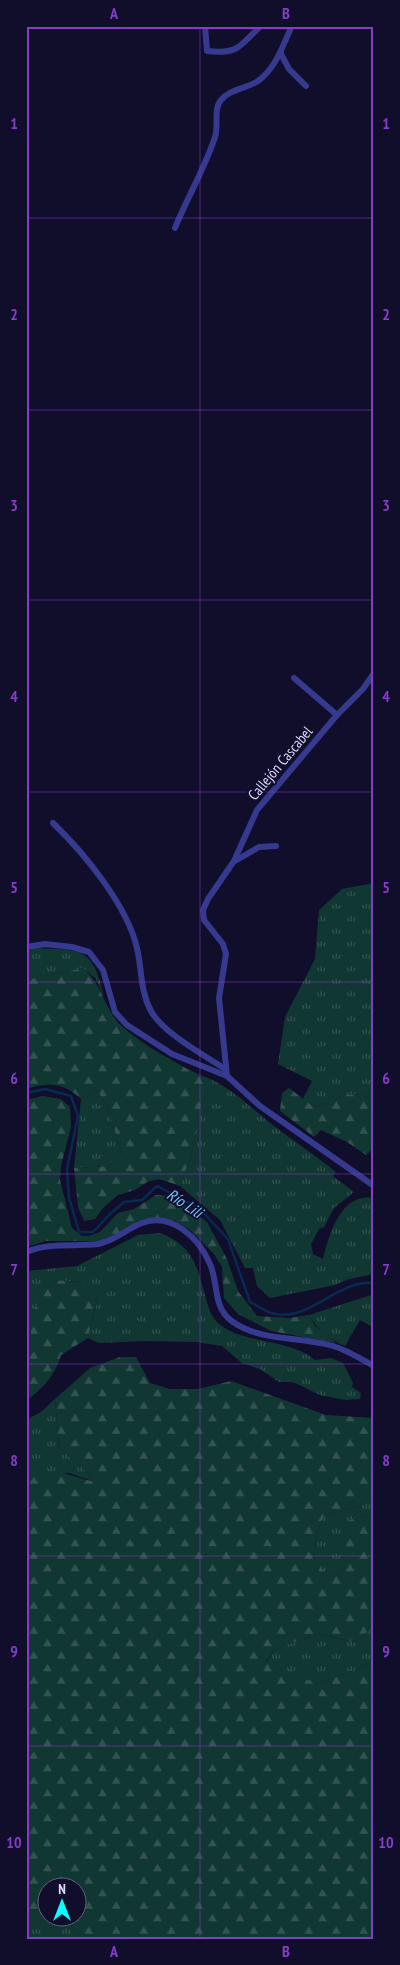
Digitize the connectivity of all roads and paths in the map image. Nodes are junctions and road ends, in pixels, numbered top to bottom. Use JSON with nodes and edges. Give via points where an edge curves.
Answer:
{"nodes":[{"id":1,"x":205,"y":26,"type":"edge"},
{"id":2,"x":261,"y":26,"type":"edge"},
{"id":3,"x":292,"y":26,"type":"edge"},
{"id":4,"x":281,"y":54,"type":"junction"},
{"id":5,"x":306,"y":86,"type":"dead end"},
{"id":6,"x":175,"y":228,"type":"dead end"},
{"id":7,"x":374,"y":673,"type":"edge"},
{"id":8,"x":294,"y":678,"type":"dead end"},
{"id":9,"x":337,"y":715,"type":"junction"},
{"id":10,"x":53,"y":823,"type":"dead end"},
{"id":11,"x":276,"y":846,"type":"dead end"},
{"id":12,"x":234,"y":861,"type":"junction"},
{"id":13,"x":26,"y":947,"type":"edge"},
{"id":14,"x":226,"y":1072,"type":"junction"},
{"id":15,"x":374,"y":1186,"type":"edge"},
{"id":16,"x":26,"y":1252,"type":"edge"},
{"id":17,"x":374,"y":1366,"type":"edge"}],
"edges":[{"from":1,"to":2,"type":"street","via":[[207,51],[225,53],[242,46]]},
{"from":3,"to":4,"type":"street"},
{"from":4,"to":5,"type":"street","via":[[289,69]]},
{"from":4,"to":6,"type":"street","via":[[258,81],[228,93],[219,101],[218,131],[212,149]]},
{"from":7,"to":9,"type":"street","name":"Callejón Cascabel"},
{"from":8,"to":9,"type":"street"},
{"from":9,"to":12,"type":"street","name":"Callejón Cascabel","via":[[257,810]]},
{"from":10,"to":14,"type":"street","via":[[80,849],[133,934],[138,948],[143,992],[152,1012],[173,1033]]},
{"from":11,"to":12,"type":"street","via":[[259,847]]},
{"from":12,"to":14,"type":"street","name":"Callejón Cascabel","via":[[204,910],[204,920],[223,944],[226,954],[219,998]]},
{"from":13,"to":14,"type":"street","via":[[45,944],[89,952],[103,970],[115,1012],[127,1025],[172,1054]]},
{"from":14,"to":15,"type":"street","via":[[260,1106]]},
{"from":16,"to":17,"type":"street","via":[[70,1244],[99,1244],[158,1219],[173,1223],[186,1231],[211,1265],[220,1310],[232,1322],[268,1336],[334,1346]]}]}
